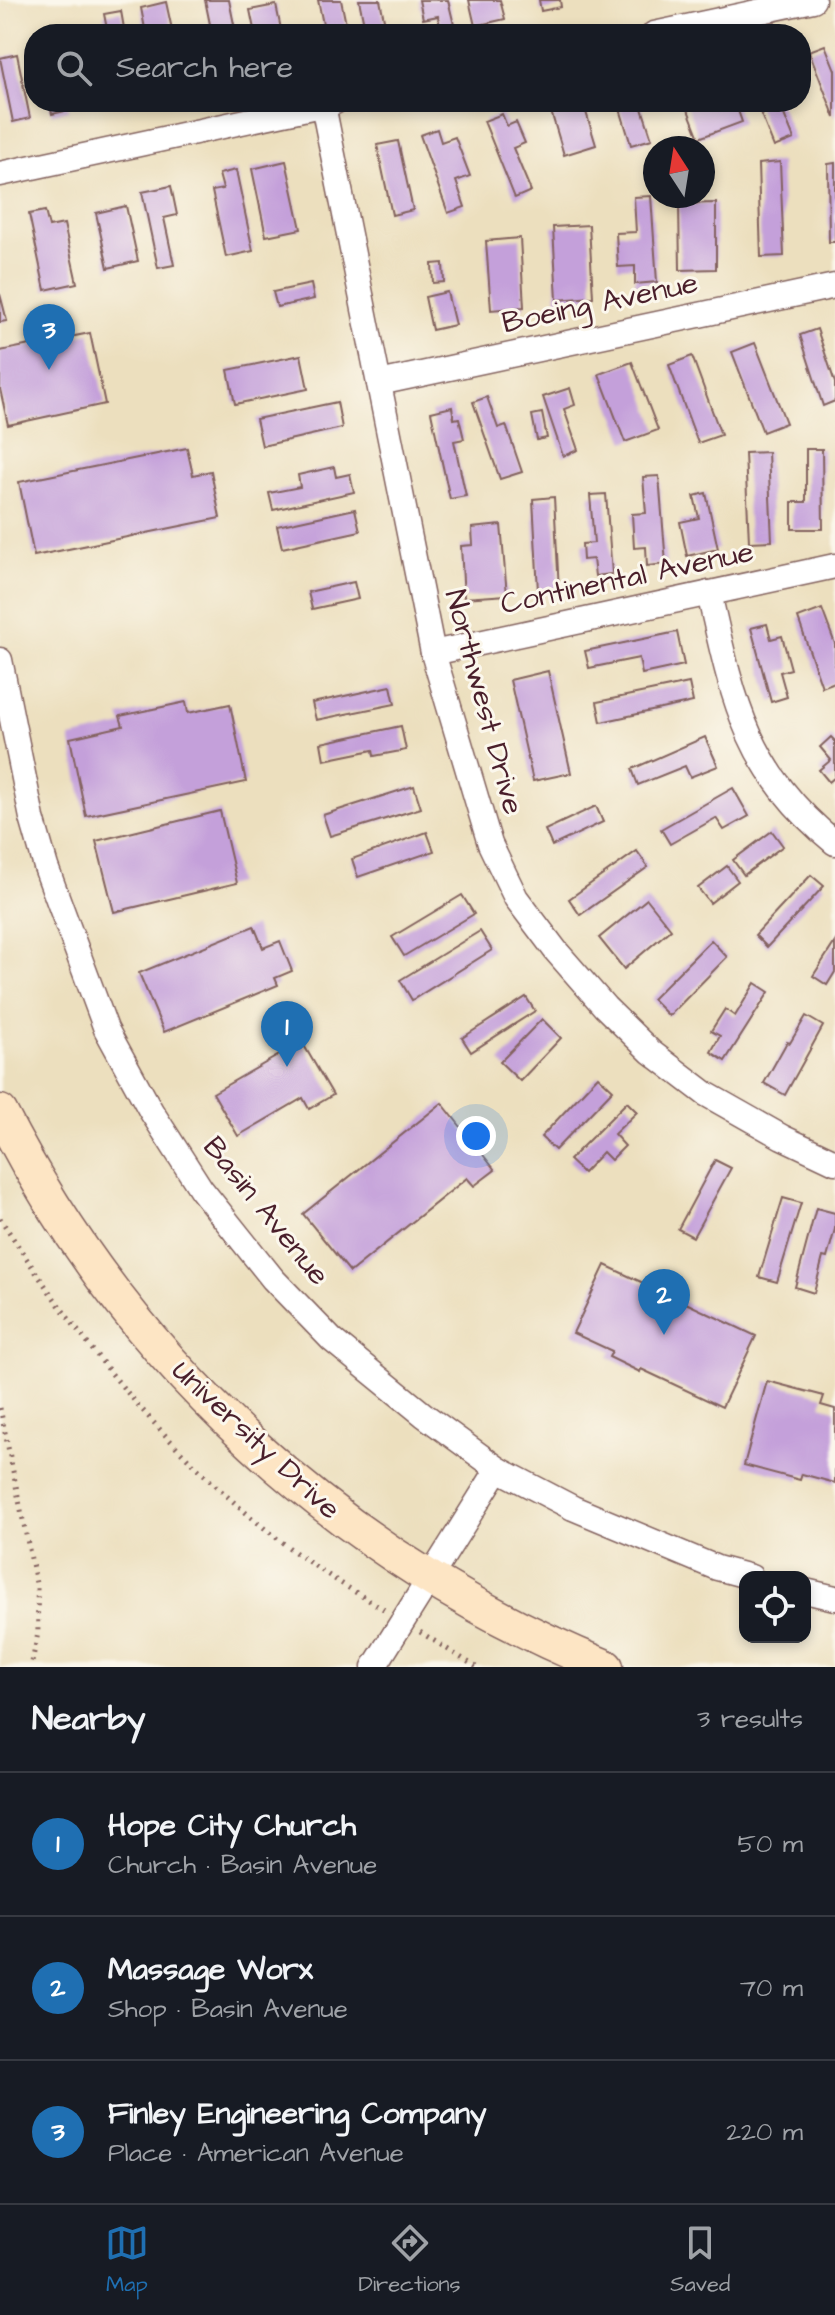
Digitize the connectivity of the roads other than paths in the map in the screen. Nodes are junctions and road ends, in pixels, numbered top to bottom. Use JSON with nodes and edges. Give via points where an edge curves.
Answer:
{"nodes":[{"id":1,"x":813,"y":0,"type":"edge"},
{"id":2,"x":701,"y":24,"type":"edge"},
{"id":3,"x":287,"y":112,"type":"edge"},
{"id":4,"x":331,"y":112,"type":"edge"},
{"id":5,"x":0,"y":174,"type":"edge"},
{"id":6,"x":835,"y":286,"type":"edge"},
{"id":7,"x":379,"y":383,"type":"junction"},
{"id":8,"x":835,"y":566,"type":"edge"},
{"id":9,"x":709,"y":593,"type":"junction"},
{"id":10,"x":433,"y":653,"type":"junction"},
{"id":11,"x":0,"y":660,"type":"edge"},
{"id":12,"x":835,"y":843,"type":"edge"},
{"id":13,"x":0,"y":1112,"type":"edge"},
{"id":14,"x":835,"y":1162,"type":"edge"},
{"id":15,"x":498,"y":1469,"type":"junction"},
{"id":16,"x":739,"y":1574,"type":"edge"},
{"id":17,"x":429,"y":1579,"type":"junction"},
{"id":18,"x":811,"y":1592,"type":"edge"},
{"id":19,"x":835,"y":1598,"type":"edge"},
{"id":20,"x":374,"y":1667,"type":"edge"},
{"id":21,"x":606,"y":1667,"type":"edge"}],
"edges":[{"from":1,"to":2,"type":"street"},
{"from":3,"to":5,"type":"street"},
{"from":4,"to":7,"type":"street","name":"Northwest Drive"},
{"from":6,"to":7,"type":"street","name":"Boeing Avenue"},
{"from":7,"to":10,"type":"street","name":"Northwest Drive"},
{"from":8,"to":9,"type":"street","name":"Continental Avenue"},
{"from":9,"to":10,"type":"street","name":"Continental Avenue"},
{"from":9,"to":12,"type":"street","via":[[728,678],[747,732],[796,807]]},
{"from":10,"to":14,"type":"street","name":"Northwest Drive","via":[[490,844],[516,898],[556,951],[651,1052],[706,1094]]},
{"from":11,"to":15,"type":"street","name":"Basin Avenue","via":[[46,867],[106,1029],[151,1111],[201,1189],[332,1340]]},
{"from":13,"to":17,"type":"main road","name":"University Drive","via":[[88,1259],[184,1378],[285,1474]]},
{"from":15,"to":16,"type":"street","name":"Basin Avenue","via":[[598,1518]]},
{"from":15,"to":17,"type":"street"},
{"from":17,"to":20,"type":"street"},
{"from":17,"to":21,"type":"main road","name":"University Drive","via":[[523,1631]]},
{"from":18,"to":19,"type":"street"}]}
